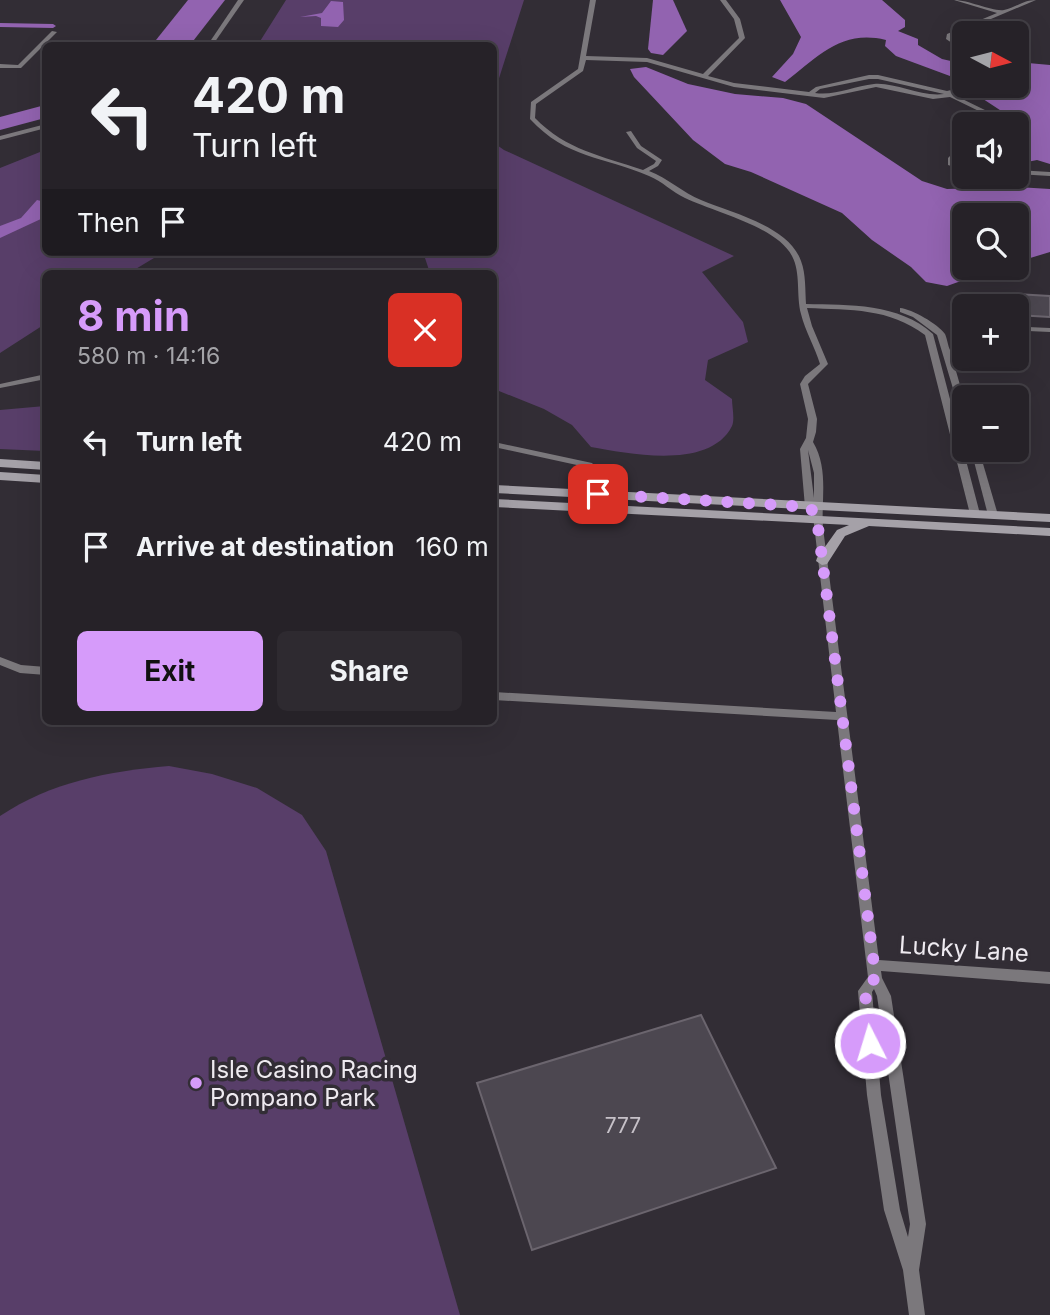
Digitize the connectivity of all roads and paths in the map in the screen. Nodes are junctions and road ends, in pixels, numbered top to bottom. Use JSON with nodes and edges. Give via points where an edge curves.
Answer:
{"nodes":[{"id":1,"x":241,"y":0,"type":"edge"},
{"id":2,"x":593,"y":0,"type":"edge"},
{"id":3,"x":723,"y":0,"type":"edge"},
{"id":4,"x":957,"y":0,"type":"edge"},
{"id":5,"x":1032,"y":0,"type":"edge"},
{"id":6,"x":999,"y":12,"type":"junction"},
{"id":7,"x":979,"y":21,"type":"edge"},
{"id":8,"x":54,"y":32,"type":"dead end"},
{"id":9,"x":44,"y":42,"type":"edge"},
{"id":10,"x":212,"y":42,"type":"edge"},
{"id":11,"x":42,"y":44,"type":"edge"},
{"id":12,"x":584,"y":58,"type":"junction"},
{"id":13,"x":0,"y":66,"type":"edge"},
{"id":14,"x":704,"y":76,"type":"junction"},
{"id":15,"x":811,"y":93,"type":"junction"},
{"id":16,"x":950,"y":94,"type":"junction"},
{"id":17,"x":985,"y":112,"type":"edge"},
{"id":18,"x":42,"y":127,"type":"edge"},
{"id":19,"x":629,"y":132,"type":"dead end"},
{"id":20,"x":0,"y":138,"type":"edge"},
{"id":21,"x":643,"y":172,"type":"junction"},
{"id":22,"x":1029,"y":173,"type":"edge"},
{"id":23,"x":1050,"y":174,"type":"edge"},
{"id":24,"x":803,"y":302,"type":"junction"},
{"id":25,"x":1029,"y":329,"type":"edge"},
{"id":26,"x":1050,"y":330,"type":"edge"},
{"id":27,"x":949,"y":355,"type":"junction"},
{"id":28,"x":952,"y":355,"type":"edge"},
{"id":29,"x":42,"y":377,"type":"edge"},
{"id":30,"x":957,"y":385,"type":"edge"},
{"id":31,"x":0,"y":386,"type":"edge"},
{"id":32,"x":946,"y":399,"type":"junction"},
{"id":33,"x":952,"y":399,"type":"edge"},
{"id":34,"x":952,"y":416,"type":"edge"},
{"id":35,"x":497,"y":446,"type":"edge"},
{"id":36,"x":965,"y":462,"type":"edge"},
{"id":37,"x":978,"y":462,"type":"edge"},
{"id":38,"x":0,"y":463,"type":"edge"},
{"id":39,"x":42,"y":466,"type":"edge"},
{"id":40,"x":0,"y":476,"type":"edge"},
{"id":41,"x":42,"y":479,"type":"edge"},
{"id":42,"x":497,"y":489,"type":"edge"},
{"id":43,"x":598,"y":494,"type":"junction"},
{"id":44,"x":497,"y":496,"type":"edge"},
{"id":45,"x":497,"y":503,"type":"edge"},
{"id":46,"x":816,"y":511,"type":"junction"},
{"id":47,"x":975,"y":514,"type":"junction"},
{"id":48,"x":993,"y":515,"type":"junction"},
{"id":49,"x":1050,"y":518,"type":"edge"},
{"id":50,"x":869,"y":522,"type":"junction"},
{"id":51,"x":1050,"y":532,"type":"edge"},
{"id":52,"x":822,"y":561,"type":"junction"},
{"id":53,"x":0,"y":661,"type":"edge"},
{"id":54,"x":42,"y":671,"type":"edge"},
{"id":55,"x":497,"y":696,"type":"edge"},
{"id":56,"x":841,"y":716,"type":"junction"},
{"id":57,"x":875,"y":972,"type":"junction"},
{"id":58,"x":1050,"y":978,"type":"edge"},
{"id":59,"x":911,"y":1270,"type":"junction"},
{"id":60,"x":917,"y":1315,"type":"edge"}],
"edges":[{"from":1,"to":10,"type":"street"},
{"from":2,"to":12,"type":"street"},
{"from":3,"to":14,"type":"street","via":[[737,19],[742,38]]},
{"from":4,"to":6,"type":"street"},
{"from":5,"to":6,"type":"street"},
{"from":6,"to":7,"type":"street"},
{"from":8,"to":9,"type":"street"},
{"from":11,"to":13,"type":"street","via":[[19,67]]},
{"from":12,"to":14,"type":"street","via":[[647,60]]},
{"from":12,"to":21,"type":"street","via":[[581,70],[533,103],[531,118],[574,149]]},
{"from":14,"to":15,"type":"street","via":[[745,87]]},
{"from":15,"to":16,"type":"street","via":[[824,96],[875,85],[933,97]]},
{"from":15,"to":16,"type":"street","via":[[872,77]]},
{"from":16,"to":17,"type":"street"},
{"from":18,"to":20,"type":"street"},
{"from":19,"to":21,"type":"street","via":[[639,148],[659,160]]},
{"from":21,"to":24,"type":"street","via":[[781,239],[796,257]]},
{"from":22,"to":23,"type":"street"},
{"from":24,"to":27,"type":"street","via":[[855,302],[916,315],[941,334]]},
{"from":24,"to":32,"type":"street","via":[[879,310],[921,327],[929,334]]},
{"from":24,"to":46,"type":"street","via":[[824,364],[805,382],[813,426],[804,449]]},
{"from":25,"to":26,"type":"street"},
{"from":27,"to":28,"type":"street"},
{"from":27,"to":30,"type":"street"},
{"from":29,"to":31,"type":"street"},
{"from":32,"to":33,"type":"street"},
{"from":32,"to":34,"type":"street"},
{"from":35,"to":43,"type":"street","via":[[589,465],[600,478]]},
{"from":36,"to":47,"type":"street"},
{"from":37,"to":48,"type":"street"},
{"from":38,"to":39,"type":"main road"},
{"from":40,"to":41,"type":"main road"},
{"from":42,"to":43,"type":"main road"},
{"from":43,"to":44,"type":"main road","via":[[574,501]]},
{"from":43,"to":46,"type":"main road"},
{"from":45,"to":46,"type":"main road"},
{"from":46,"to":47,"type":"main road"},
{"from":46,"to":50,"type":"main road"},
{"from":46,"to":52,"type":"street"},
{"from":47,"to":48,"type":"main road"},
{"from":48,"to":49,"type":"main road"},
{"from":50,"to":51,"type":"main road"},
{"from":50,"to":52,"type":"main road","via":[[841,533]]},
{"from":52,"to":56,"type":"street"},
{"from":53,"to":54,"type":"street"},
{"from":55,"to":56,"type":"street"},
{"from":56,"to":57,"type":"street"},
{"from":57,"to":58,"type":"street","name":"Lucky Lane"},
{"from":57,"to":59,"type":"street","via":[[884,996],[918,1224]]},
{"from":57,"to":59,"type":"street","via":[[865,991],[874,1095],[892,1210]]},
{"from":59,"to":60,"type":"street"}]}
